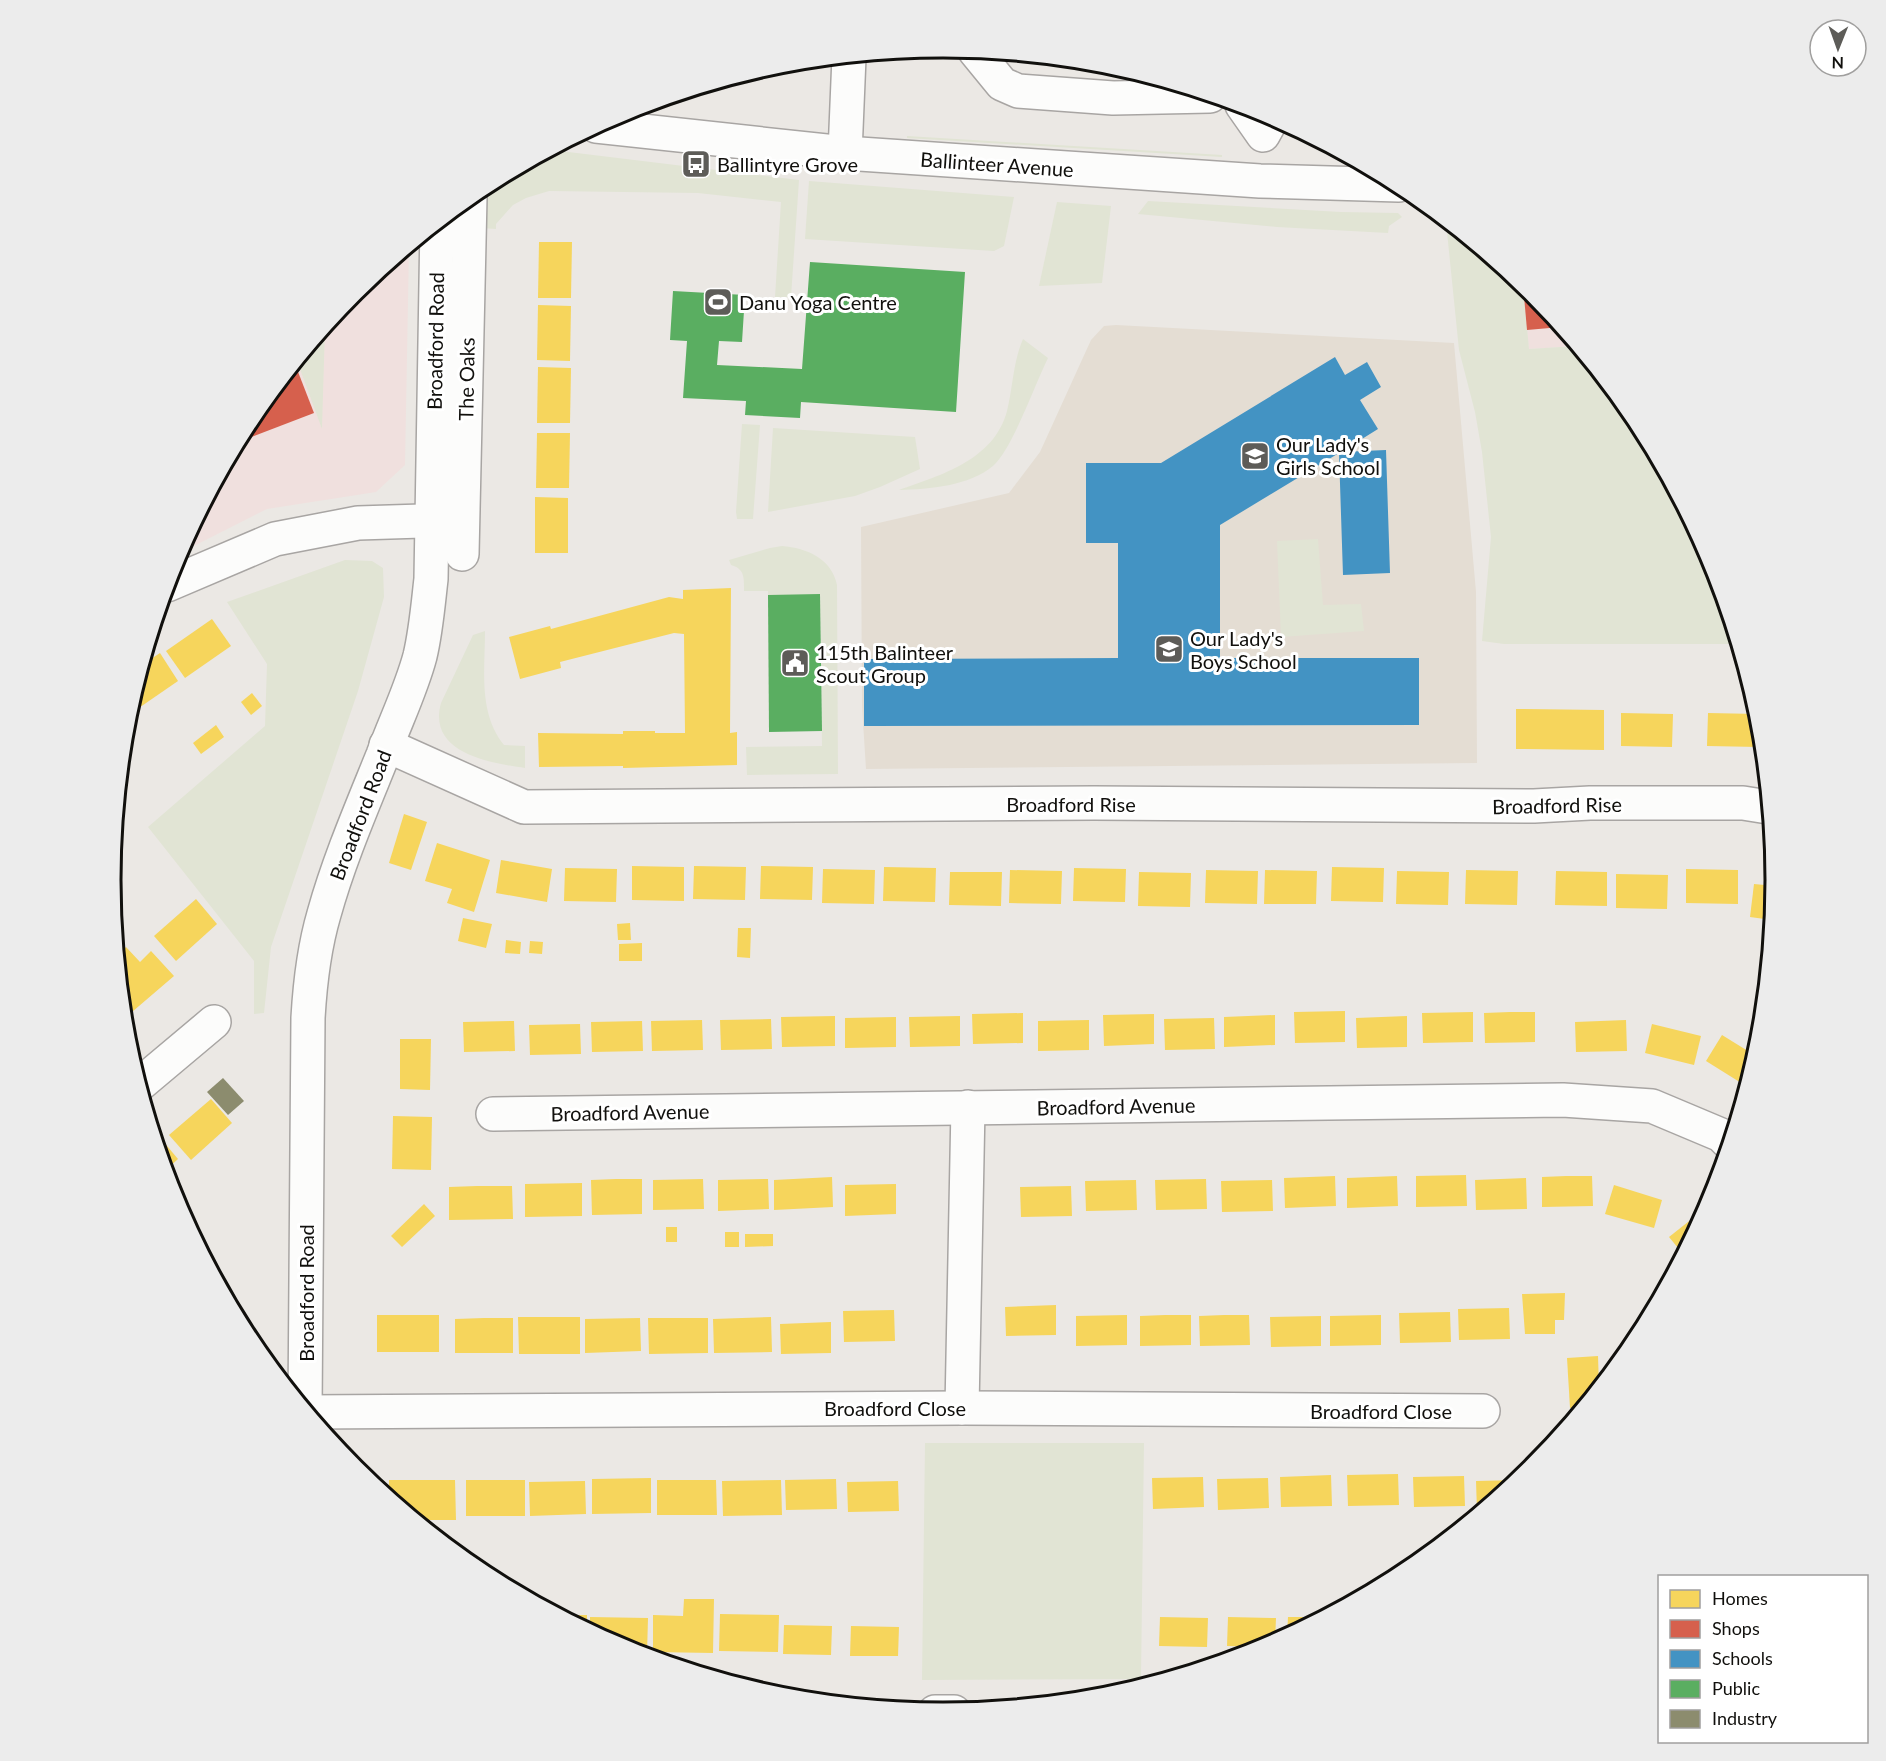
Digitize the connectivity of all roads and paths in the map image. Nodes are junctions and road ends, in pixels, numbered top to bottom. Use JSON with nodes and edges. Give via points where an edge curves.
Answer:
{"nodes":[{"id":1,"x":982,"y":59,"type":"edge"},
{"id":2,"x":849,"y":65,"type":"edge"},
{"id":3,"x":1188,"y":96,"type":"edge"},
{"id":4,"x":1268,"y":126,"type":"edge"},
{"id":5,"x":613,"y":128,"type":"edge"},
{"id":6,"x":845,"y":153,"type":"junction"},
{"id":7,"x":1260,"y":181,"type":"junction"},
{"id":8,"x":1379,"y":184,"type":"edge"},
{"id":9,"x":456,"y":218,"type":"edge"},
{"id":10,"x":447,"y":233,"type":"edge"},
{"id":11,"x":447,"y":520,"type":"junction"},
{"id":12,"x":462,"y":554,"type":"dead end"},
{"id":13,"x":179,"y":580,"type":"edge"},
{"id":14,"x":386,"y":745,"type":"junction"},
{"id":15,"x":1761,"y":806,"type":"edge"},
{"id":16,"x":214,"y":1022,"type":"dead end"},
{"id":17,"x":146,"y":1079,"type":"edge"},
{"id":18,"x":968,"y":1107,"type":"junction"},
{"id":19,"x":494,"y":1114,"type":"dead end"},
{"id":20,"x":1723,"y":1137,"type":"edge"},
{"id":21,"x":306,"y":1399,"type":"edge"},
{"id":22,"x":963,"y":1407,"type":"junction"},
{"id":23,"x":316,"y":1411,"type":"edge"},
{"id":24,"x":1483,"y":1411,"type":"dead end"}],
"edges":[{"from":1,"to":3,"type":"street","via":[[1002,84],[1018,91],[1113,98]]},
{"from":2,"to":6,"type":"street"},
{"from":4,"to":7,"type":"street"},
{"from":5,"to":6,"type":"street","name":"Ballinteer Avenue"},
{"from":6,"to":7,"type":"street","name":"Ballinteer Avenue"},
{"from":7,"to":8,"type":"street","name":"Ballinteer Avenue"},
{"from":9,"to":10,"type":"street"},
{"from":10,"to":11,"type":"street","name":"Broadford Road"},
{"from":11,"to":12,"type":"street"},
{"from":11,"to":13,"type":"street","via":[[358,523],[275,539]]},
{"from":11,"to":14,"type":"street","name":"Broadford Road","via":[[431,579],[420,655]]},
{"from":14,"to":15,"type":"street","name":"Broadford Rise","via":[[524,807],[1082,803]]},
{"from":14,"to":21,"type":"street","name":"Broadford Road","via":[[324,914],[310,985]]},
{"from":16,"to":17,"type":"street"},
{"from":18,"to":19,"type":"street","name":"Broadford Avenue"},
{"from":18,"to":20,"type":"street","name":"Broadford Avenue","via":[[1563,1101],[1652,1106]]},
{"from":18,"to":22,"type":"street"},
{"from":22,"to":23,"type":"street","name":"Broadford Close"},
{"from":22,"to":24,"type":"street","name":"Broadford Close"}]}
